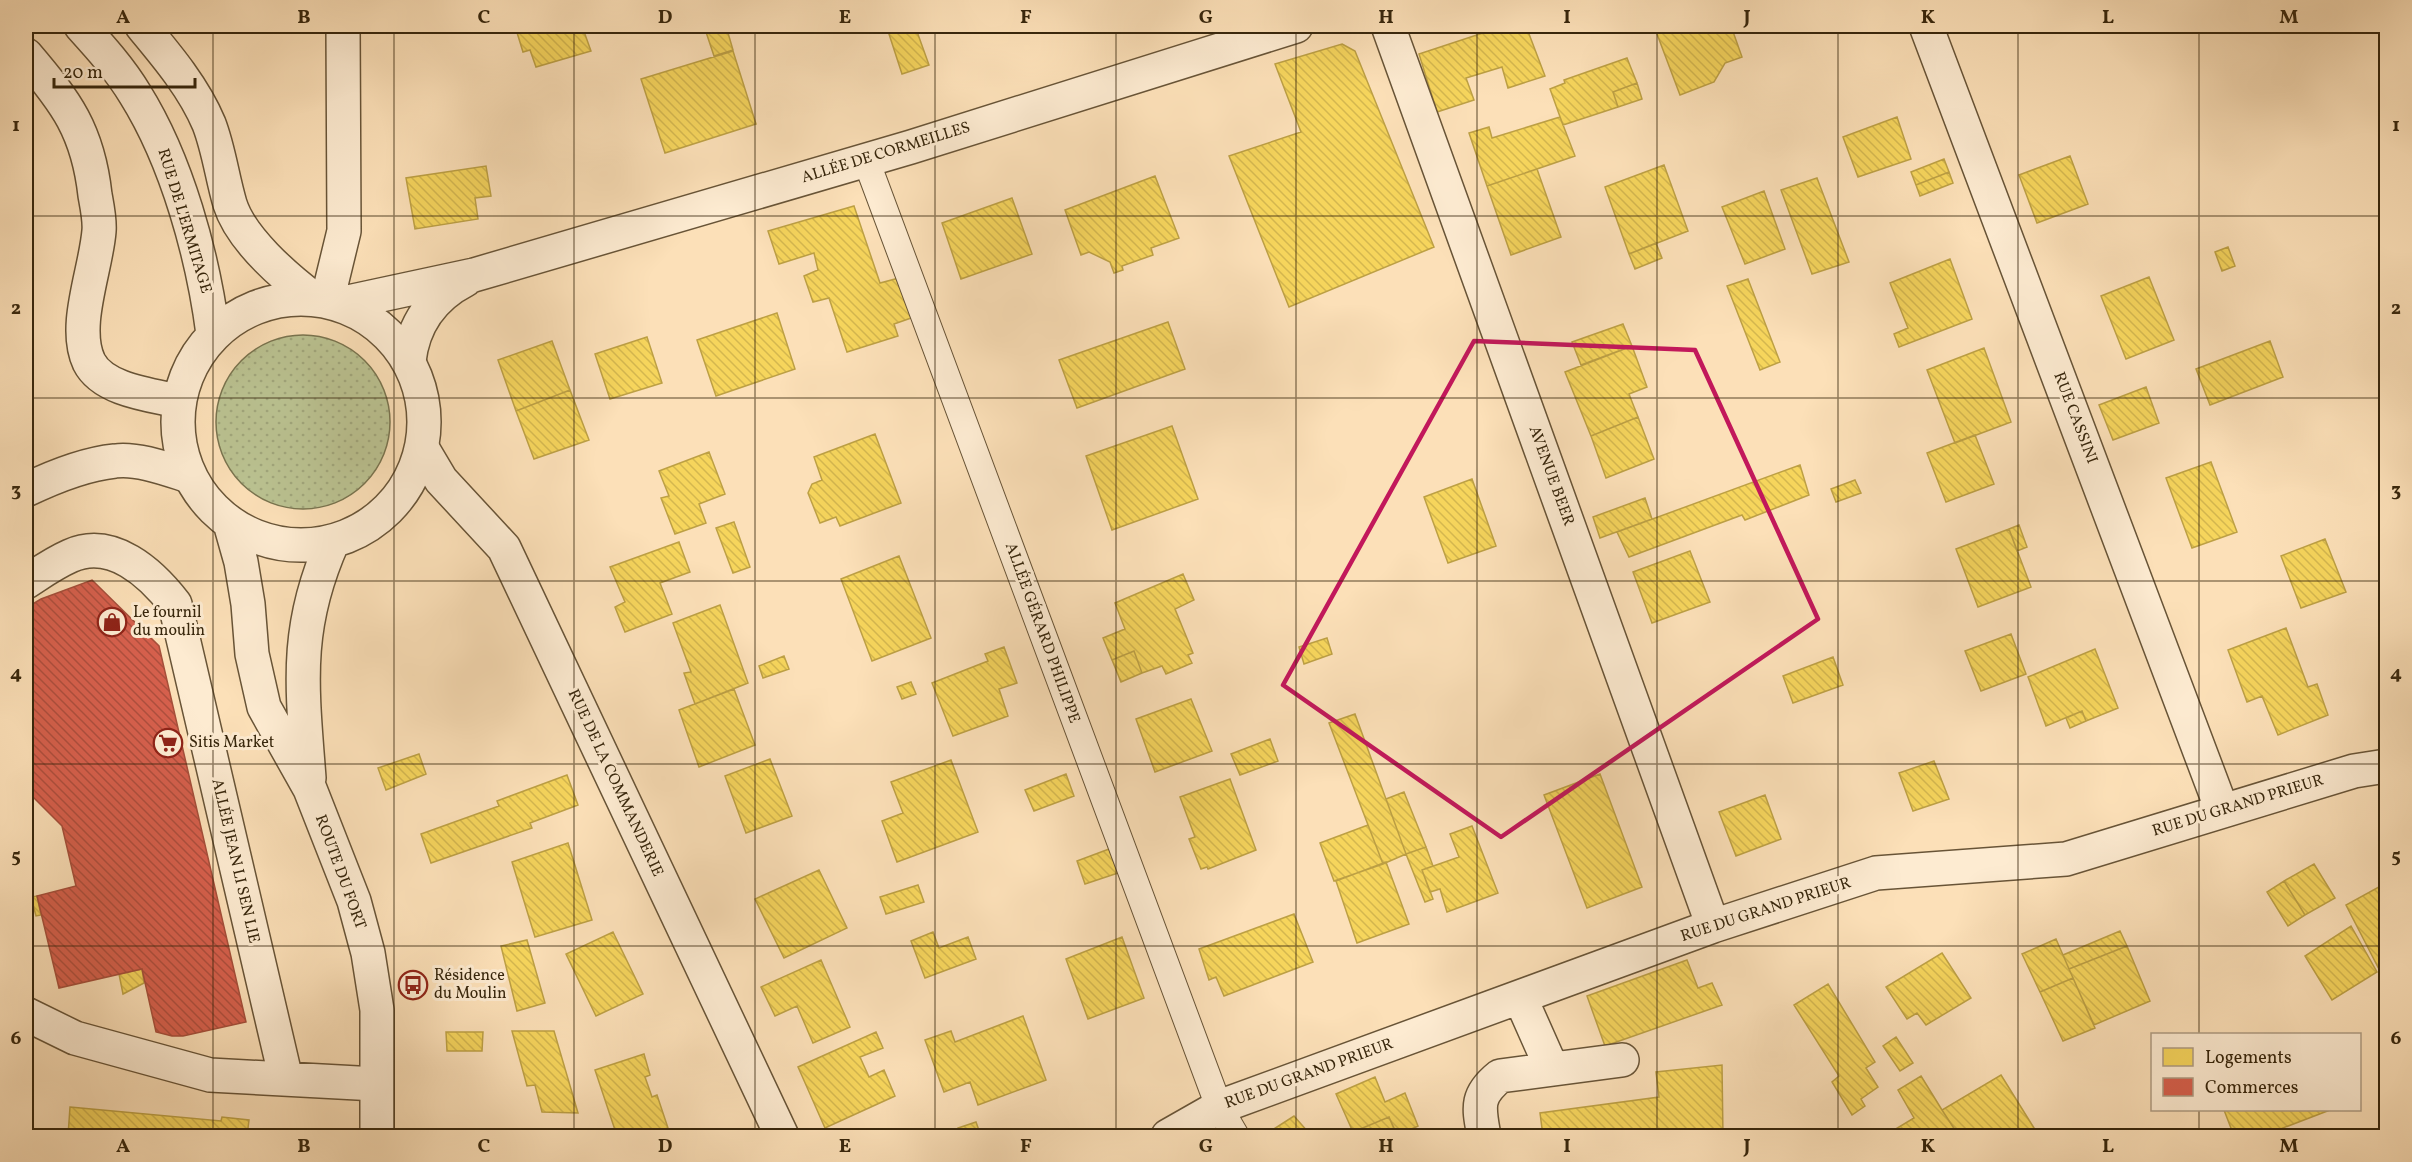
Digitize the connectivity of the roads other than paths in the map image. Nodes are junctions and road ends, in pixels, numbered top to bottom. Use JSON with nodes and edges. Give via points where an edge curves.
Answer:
{"nodes":[{"id":1,"x":81,"y":26,"type":"edge"},
{"id":2,"x":142,"y":26,"type":"edge"},
{"id":3,"x":344,"y":26,"type":"edge"},
{"id":4,"x":1296,"y":26,"type":"edge"},
{"id":5,"x":1388,"y":26,"type":"edge"},
{"id":6,"x":1926,"y":26,"type":"edge"},
{"id":7,"x":26,"y":54,"type":"edge"},
{"id":8,"x":866,"y":160,"type":"junction"},
{"id":9,"x":474,"y":276,"type":"junction"},
{"id":10,"x":327,"y":301,"type":"junction"},
{"id":11,"x":213,"y":334,"type":"junction"},
{"id":12,"x":409,"y":361,"type":"junction"},
{"id":13,"x":178,"y":401,"type":"junction"},
{"id":14,"x":422,"y":448,"type":"junction"},
{"id":15,"x":189,"y":476,"type":"junction"},
{"id":16,"x":26,"y":490,"type":"edge"},
{"id":17,"x":230,"y":523,"type":"junction"},
{"id":18,"x":333,"y":541,"type":"junction"},
{"id":19,"x":26,"y":582,"type":"edge"},
{"id":20,"x":2386,"y":766,"type":"edge"},
{"id":21,"x":310,"y":789,"type":"junction"},
{"id":22,"x":2222,"y":810,"type":"junction"},
{"id":23,"x":1713,"y":926,"type":"junction"},
{"id":24,"x":1520,"y":997,"type":"junction"},
{"id":25,"x":26,"y":1014,"type":"edge"},
{"id":26,"x":1622,"y":1060,"type":"dead end"},
{"id":27,"x":1552,"y":1069,"type":"junction"},
{"id":28,"x":286,"y":1079,"type":"junction"},
{"id":29,"x":376,"y":1084,"type":"junction"},
{"id":30,"x":1219,"y":1107,"type":"junction"},
{"id":31,"x":377,"y":1137,"type":"edge"},
{"id":32,"x":782,"y":1137,"type":"edge"},
{"id":33,"x":1168,"y":1137,"type":"edge"},
{"id":34,"x":1236,"y":1137,"type":"edge"},
{"id":35,"x":1484,"y":1137,"type":"edge"}],
"edges":[{"from":1,"to":11,"type":"street","name":"RUE DE L'ERMITAGE","via":[[135,93],[163,148],[200,262]]},
{"from":2,"to":10,"type":"street","via":[[179,73],[209,123],[239,222],[274,265]]},
{"from":3,"to":10,"type":"street","via":[[344,231]]},
{"from":4,"to":8,"type":"street","name":"ALLÉE DE CORMEILLES"},
{"from":5,"to":23,"type":"street","name":"AVENUE BEER"},
{"from":6,"to":22,"type":"street","name":"RUE CASSINI"},
{"from":7,"to":13,"type":"street","via":[[81,130],[93,180],[99,229],[82,329],[89,363],[116,387]]},
{"from":8,"to":9,"type":"street","name":"ALLÉE DE CORMEILLES"},
{"from":8,"to":30,"type":"lane","name":"ALLÉE GÉRARD PHILIPPE"},
{"from":9,"to":10,"type":"street","name":"ALLÉE DE CORMEILLES"},
{"from":9,"to":12,"type":"street","name":"ALLÉE DE CORMEILLES","via":[[450,288],[423,315],[411,339]]},
{"from":10,"to":11,"type":"street","via":[[286,299],[260,305]]},
{"from":10,"to":12,"type":"street","via":[[367,317],[390,336]]},
{"from":11,"to":13,"type":"street","via":[[197,354]]},
{"from":12,"to":14,"type":"street","via":[[420,389],[424,418]]},
{"from":13,"to":15,"type":"street","via":[[180,452]]},
{"from":14,"to":18,"type":"street","via":[[413,473],[381,516]]},
{"from":14,"to":32,"type":"street","name":"RUE DE LA COMMANDERIE","via":[[441,480],[504,548]]},
{"from":15,"to":16,"type":"street","via":[[116,460],[55,476]]},
{"from":15,"to":17,"type":"street","via":[[206,502]]},
{"from":17,"to":18,"type":"street","via":[[269,542],[312,545]]},
{"from":17,"to":21,"type":"street","name":"ROUTE DU FORT","via":[[241,562],[252,654],[264,707]]},
{"from":18,"to":21,"type":"street","name":"ROUTE DU FORT","via":[[308,611],[302,660]]},
{"from":19,"to":28,"type":"street","name":"ALLÉE JEAN LI SEN LIE","via":[[71,555],[103,550],[138,565],[157,581],[174,604]]},
{"from":20,"to":22,"type":"street","name":"RUE DU GRAND PRIEUR","via":[[2354,771]]},
{"from":21,"to":29,"type":"street","name":"ROUTE DU FORT","via":[[354,901],[368,953],[376,1010]]},
{"from":22,"to":23,"type":"street","name":"RUE DU GRAND PRIEUR","via":[[2066,859],[1876,873]]},
{"from":23,"to":24,"type":"street","name":"RUE DU GRAND PRIEUR"},
{"from":24,"to":27,"type":"street"},
{"from":24,"to":30,"type":"street","name":"RUE DU GRAND PRIEUR"},
{"from":25,"to":28,"type":"street","via":[[75,1038],[137,1057],[210,1075]]},
{"from":26,"to":27,"type":"street"},
{"from":27,"to":35,"type":"street","via":[[1500,1076],[1487,1086],[1479,1105]]},
{"from":28,"to":29,"type":"street"},
{"from":29,"to":31,"type":"street","name":"ROUTE DU FORT"},
{"from":30,"to":33,"type":"street","name":"RUE DU GRAND PRIEUR"},
{"from":30,"to":34,"type":"lane","name":"ALLÉE GÉRARD PHILIPPE"}]}
